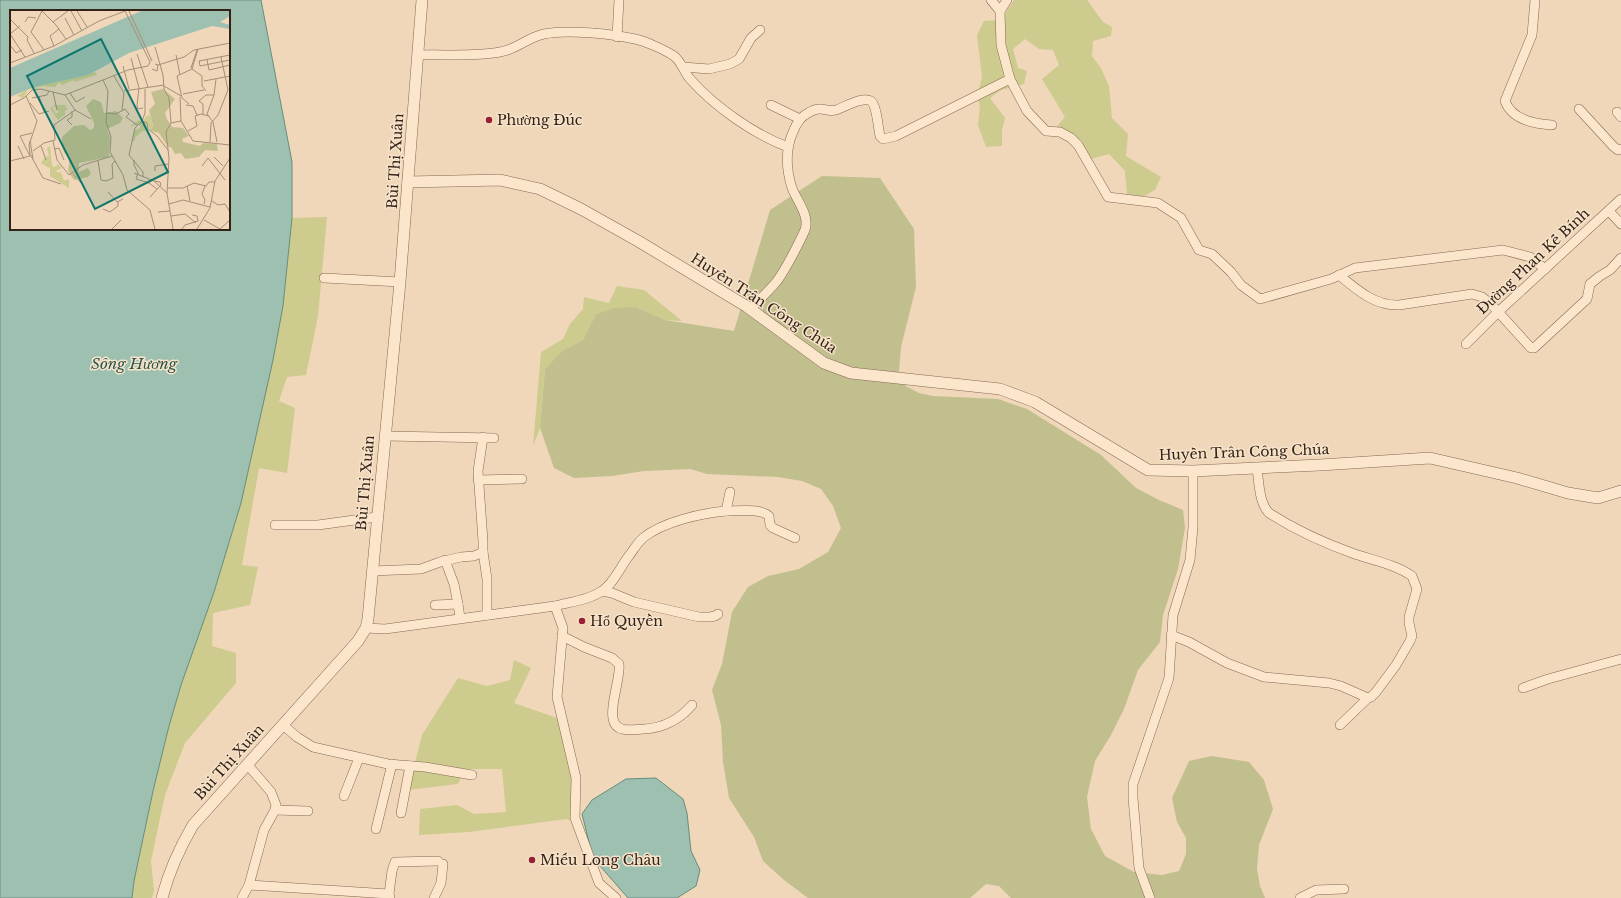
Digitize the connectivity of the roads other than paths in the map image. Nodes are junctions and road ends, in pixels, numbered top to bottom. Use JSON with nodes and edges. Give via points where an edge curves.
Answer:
{"nodes":[{"id":1,"x":422,"y":0,"type":"edge"},
{"id":2,"x":619,"y":0,"type":"edge"},
{"id":3,"x":991,"y":0,"type":"edge"},
{"id":4,"x":1007,"y":0,"type":"edge"},
{"id":5,"x":1535,"y":0,"type":"edge"},
{"id":6,"x":1000,"y":11,"type":"junction"},
{"id":7,"x":760,"y":30,"type":"dead end"},
{"id":8,"x":617,"y":37,"type":"junction"},
{"id":9,"x":418,"y":56,"type":"junction"},
{"id":10,"x":683,"y":67,"type":"junction"},
{"id":11,"x":1010,"y":79,"type":"junction"},
{"id":12,"x":771,"y":105,"type":"dead end"},
{"id":13,"x":1579,"y":109,"type":"dead end"},
{"id":14,"x":800,"y":119,"type":"junction"},
{"id":15,"x":1552,"y":125,"type":"dead end"},
{"id":16,"x":788,"y":148,"type":"junction"},
{"id":17,"x":1621,"y":149,"type":"edge"},
{"id":18,"x":408,"y":182,"type":"junction"},
{"id":19,"x":1621,"y":199,"type":"edge"},
{"id":20,"x":1608,"y":211,"type":"junction"},
{"id":21,"x":1621,"y":224,"type":"edge"},
{"id":22,"x":1621,"y":258,"type":"edge"},
{"id":23,"x":1545,"y":269,"type":"junction"},
{"id":24,"x":1339,"y":275,"type":"junction"},
{"id":25,"x":324,"y":278,"type":"dead end"},
{"id":26,"x":400,"y":282,"type":"junction"},
{"id":27,"x":750,"y":309,"type":"junction"},
{"id":28,"x":1498,"y":312,"type":"junction"},
{"id":29,"x":1466,"y":344,"type":"dead end"},
{"id":30,"x":385,"y":436,"type":"junction"},
{"id":31,"x":483,"y":437,"type":"junction"},
{"id":32,"x":494,"y":438,"type":"dead end"},
{"id":33,"x":1257,"y":468,"type":"junction"},
{"id":34,"x":1193,"y":471,"type":"junction"},
{"id":35,"x":522,"y":479,"type":"dead end"},
{"id":36,"x":478,"y":480,"type":"junction"},
{"id":37,"x":1621,"y":491,"type":"edge"},
{"id":38,"x":730,"y":492,"type":"dead end"},
{"id":39,"x":726,"y":511,"type":"junction"},
{"id":40,"x":377,"y":516,"type":"junction"},
{"id":41,"x":275,"y":525,"type":"dead end"},
{"id":42,"x":795,"y":538,"type":"dead end"},
{"id":43,"x":483,"y":552,"type":"junction"},
{"id":44,"x":445,"y":560,"type":"junction"},
{"id":45,"x":372,"y":571,"type":"junction"},
{"id":46,"x":603,"y":591,"type":"junction"},
{"id":47,"x":458,"y":604,"type":"junction"},
{"id":48,"x":435,"y":605,"type":"dead end"},
{"id":49,"x":555,"y":606,"type":"junction"},
{"id":50,"x":718,"y":614,"type":"dead end"},
{"id":51,"x":487,"y":615,"type":"junction"},
{"id":52,"x":460,"y":618,"type":"junction"},
{"id":53,"x":366,"y":628,"type":"junction"},
{"id":54,"x":1171,"y":635,"type":"junction"},
{"id":55,"x":562,"y":636,"type":"junction"},
{"id":56,"x":1621,"y":659,"type":"edge"},
{"id":57,"x":1523,"y":688,"type":"dead end"},
{"id":58,"x":1368,"y":698,"type":"junction"},
{"id":59,"x":692,"y":705,"type":"dead end"},
{"id":60,"x":282,"y":725,"type":"junction"},
{"id":61,"x":1340,"y":725,"type":"dead end"},
{"id":62,"x":359,"y":758,"type":"junction"},
{"id":63,"x":247,"y":764,"type":"junction"},
{"id":64,"x":392,"y":764,"type":"junction"},
{"id":65,"x":410,"y":766,"type":"junction"},
{"id":66,"x":472,"y":775,"type":"dead end"},
{"id":67,"x":344,"y":796,"type":"dead end"},
{"id":68,"x":275,"y":810,"type":"junction"},
{"id":69,"x":308,"y":811,"type":"dead end"},
{"id":70,"x":401,"y":813,"type":"dead end"},
{"id":71,"x":376,"y":829,"type":"dead end"},
{"id":72,"x":249,"y":885,"type":"junction"},
{"id":73,"x":1344,"y":888,"type":"dead end"},
{"id":74,"x":371,"y":896,"type":"edge"},
{"id":75,"x":390,"y":896,"type":"edge"},
{"id":76,"x":162,"y":898,"type":"edge"},
{"id":77,"x":242,"y":898,"type":"edge"},
{"id":78,"x":434,"y":898,"type":"edge"},
{"id":79,"x":616,"y":898,"type":"edge"},
{"id":80,"x":1150,"y":898,"type":"edge"},
{"id":81,"x":1300,"y":898,"type":"edge"}],
"edges":[{"from":1,"to":9,"type":"street","name":"Bùi Thị Xuân"},
{"from":2,"to":8,"type":"street"},
{"from":3,"to":6,"type":"street"},
{"from":4,"to":6,"type":"street"},
{"from":5,"to":15,"type":"street","via":[[1532,35],[1505,101],[1512,111],[1530,123]]},
{"from":6,"to":11,"type":"street","via":[[1001,45]]},
{"from":7,"to":10,"type":"street","via":[[751,38],[739,59],[730,64],[710,69]]},
{"from":8,"to":9,"type":"street","via":[[566,31],[537,36],[502,52]]},
{"from":8,"to":10,"type":"street","via":[[636,39],[668,53],[679,60]]},
{"from":9,"to":18,"type":"street","name":"Bùi Thị Xuân"},
{"from":10,"to":16,"type":"street","via":[[691,80],[721,107],[758,133]]},
{"from":11,"to":14,"type":"street","via":[[896,136],[882,139],[875,107],[868,100],[834,111],[818,109]]},
{"from":11,"to":24,"type":"street","via":[[1027,111],[1046,131],[1060,132],[1078,144],[1108,197],[1158,203],[1181,218],[1198,250],[1212,254],[1241,285],[1260,299]]},
{"from":12,"to":14,"type":"street"},
{"from":13,"to":17,"type":"street","via":[[1613,146]]},
{"from":14,"to":16,"type":"street"},
{"from":16,"to":27,"type":"street","via":[[788,174],[805,216],[806,226],[785,269]]},
{"from":18,"to":26,"type":"street","name":"Bùi Thị Xuân"},
{"from":18,"to":27,"type":"street","name":"Huyền Trân Công Chúa","via":[[500,180],[540,189],[638,241]]},
{"from":19,"to":20,"type":"street","name":"Đường Phan Kế Bính"},
{"from":20,"to":21,"type":"street"},
{"from":20,"to":23,"type":"street","name":"Đường Phan Kế Bính"},
{"from":22,"to":28,"type":"street","via":[[1610,270],[1590,284],[1587,299],[1534,348],[1531,348]]},
{"from":23,"to":24,"type":"street","via":[[1530,258],[1503,250],[1354,268]]},
{"from":23,"to":28,"type":"street","name":"Đường Phan Kế Bính"},
{"from":24,"to":28,"type":"street","via":[[1378,303],[1399,305],[1472,294],[1482,297]]},
{"from":25,"to":26,"type":"street"},
{"from":26,"to":30,"type":"street","name":"Bùi Thị Xuân"},
{"from":27,"to":34,"type":"street","name":"Huyền Trân Công Chúa","via":[[824,363],[851,373],[1000,389],[1036,402],[1148,470]]},
{"from":28,"to":29,"type":"street","name":"Đường Phan Kế Bính"},
{"from":30,"to":31,"type":"street"},
{"from":30,"to":40,"type":"street","name":"Bùi Thị Xuân"},
{"from":31,"to":32,"type":"street"},
{"from":31,"to":36,"type":"street"},
{"from":33,"to":34,"type":"street","name":"Huyền Trân Công Chúa"},
{"from":33,"to":37,"type":"street","name":"Huyền Trân Công Chúa","via":[[1430,458],[1517,478],[1568,493],[1598,498]]},
{"from":33,"to":58,"type":"street","via":[[1262,501],[1269,513],[1351,553],[1406,572],[1415,582],[1416,596],[1408,623],[1412,636],[1410,641],[1396,665],[1376,692]]},
{"from":34,"to":54,"type":"street","via":[[1190,560],[1173,615]]},
{"from":35,"to":36,"type":"street"},
{"from":36,"to":43,"type":"street"},
{"from":38,"to":39,"type":"street"},
{"from":39,"to":42,"type":"street","via":[[766,514],[773,528]]},
{"from":39,"to":46,"type":"street","via":[[661,526],[652,531],[641,539]]},
{"from":40,"to":41,"type":"street","via":[[324,525]]},
{"from":40,"to":45,"type":"street","name":"Bùi Thị Xuân"},
{"from":43,"to":44,"type":"street","via":[[474,556]]},
{"from":43,"to":51,"type":"street","via":[[487,579]]},
{"from":44,"to":45,"type":"street","via":[[421,570]]},
{"from":44,"to":47,"type":"street"},
{"from":45,"to":53,"type":"street","name":"Bùi Thị Xuân"},
{"from":46,"to":49,"type":"street"},
{"from":46,"to":50,"type":"street","via":[[634,602],[699,617]]},
{"from":47,"to":48,"type":"street"},
{"from":47,"to":52,"type":"street"},
{"from":49,"to":51,"type":"street"},
{"from":49,"to":55,"type":"street","via":[[563,628]]},
{"from":51,"to":52,"type":"street"},
{"from":52,"to":53,"type":"street","via":[[385,629]]},
{"from":53,"to":60,"type":"street","name":"Bùi Thị Xuân","via":[[358,641]]},
{"from":54,"to":58,"type":"street","via":[[1227,663],[1264,677],[1328,683]]},
{"from":54,"to":80,"type":"street","via":[[1169,678],[1132,792],[1139,868]]},
{"from":55,"to":59,"type":"street","via":[[612,658],[619,664],[612,708],[616,726],[622,729],[647,729],[668,724],[684,714]]},
{"from":55,"to":79,"type":"street","via":[[557,697],[576,778],[575,818],[599,883]]},
{"from":56,"to":57,"type":"street"},
{"from":58,"to":61,"type":"street"},
{"from":60,"to":62,"type":"street","via":[[307,744]]},
{"from":60,"to":63,"type":"street","name":"Bùi Thị Xuân"},
{"from":62,"to":64,"type":"street"},
{"from":62,"to":67,"type":"street"},
{"from":63,"to":68,"type":"street","via":[[271,792],[275,799]]},
{"from":63,"to":76,"type":"street","name":"Bùi Thị Xuân","via":[[193,826],[178,850]]},
{"from":64,"to":65,"type":"street"},
{"from":64,"to":71,"type":"street"},
{"from":65,"to":66,"type":"street"},
{"from":65,"to":70,"type":"street"},
{"from":68,"to":69,"type":"street"},
{"from":68,"to":72,"type":"street","via":[[264,830]]},
{"from":72,"to":74,"type":"street","via":[[342,890]]},
{"from":72,"to":77,"type":"street"},
{"from":73,"to":81,"type":"street","via":[[1316,890]]},
{"from":74,"to":75,"type":"street"},
{"from":75,"to":78,"type":"street","via":[[395,862],[441,863],[441,883]]}]}
